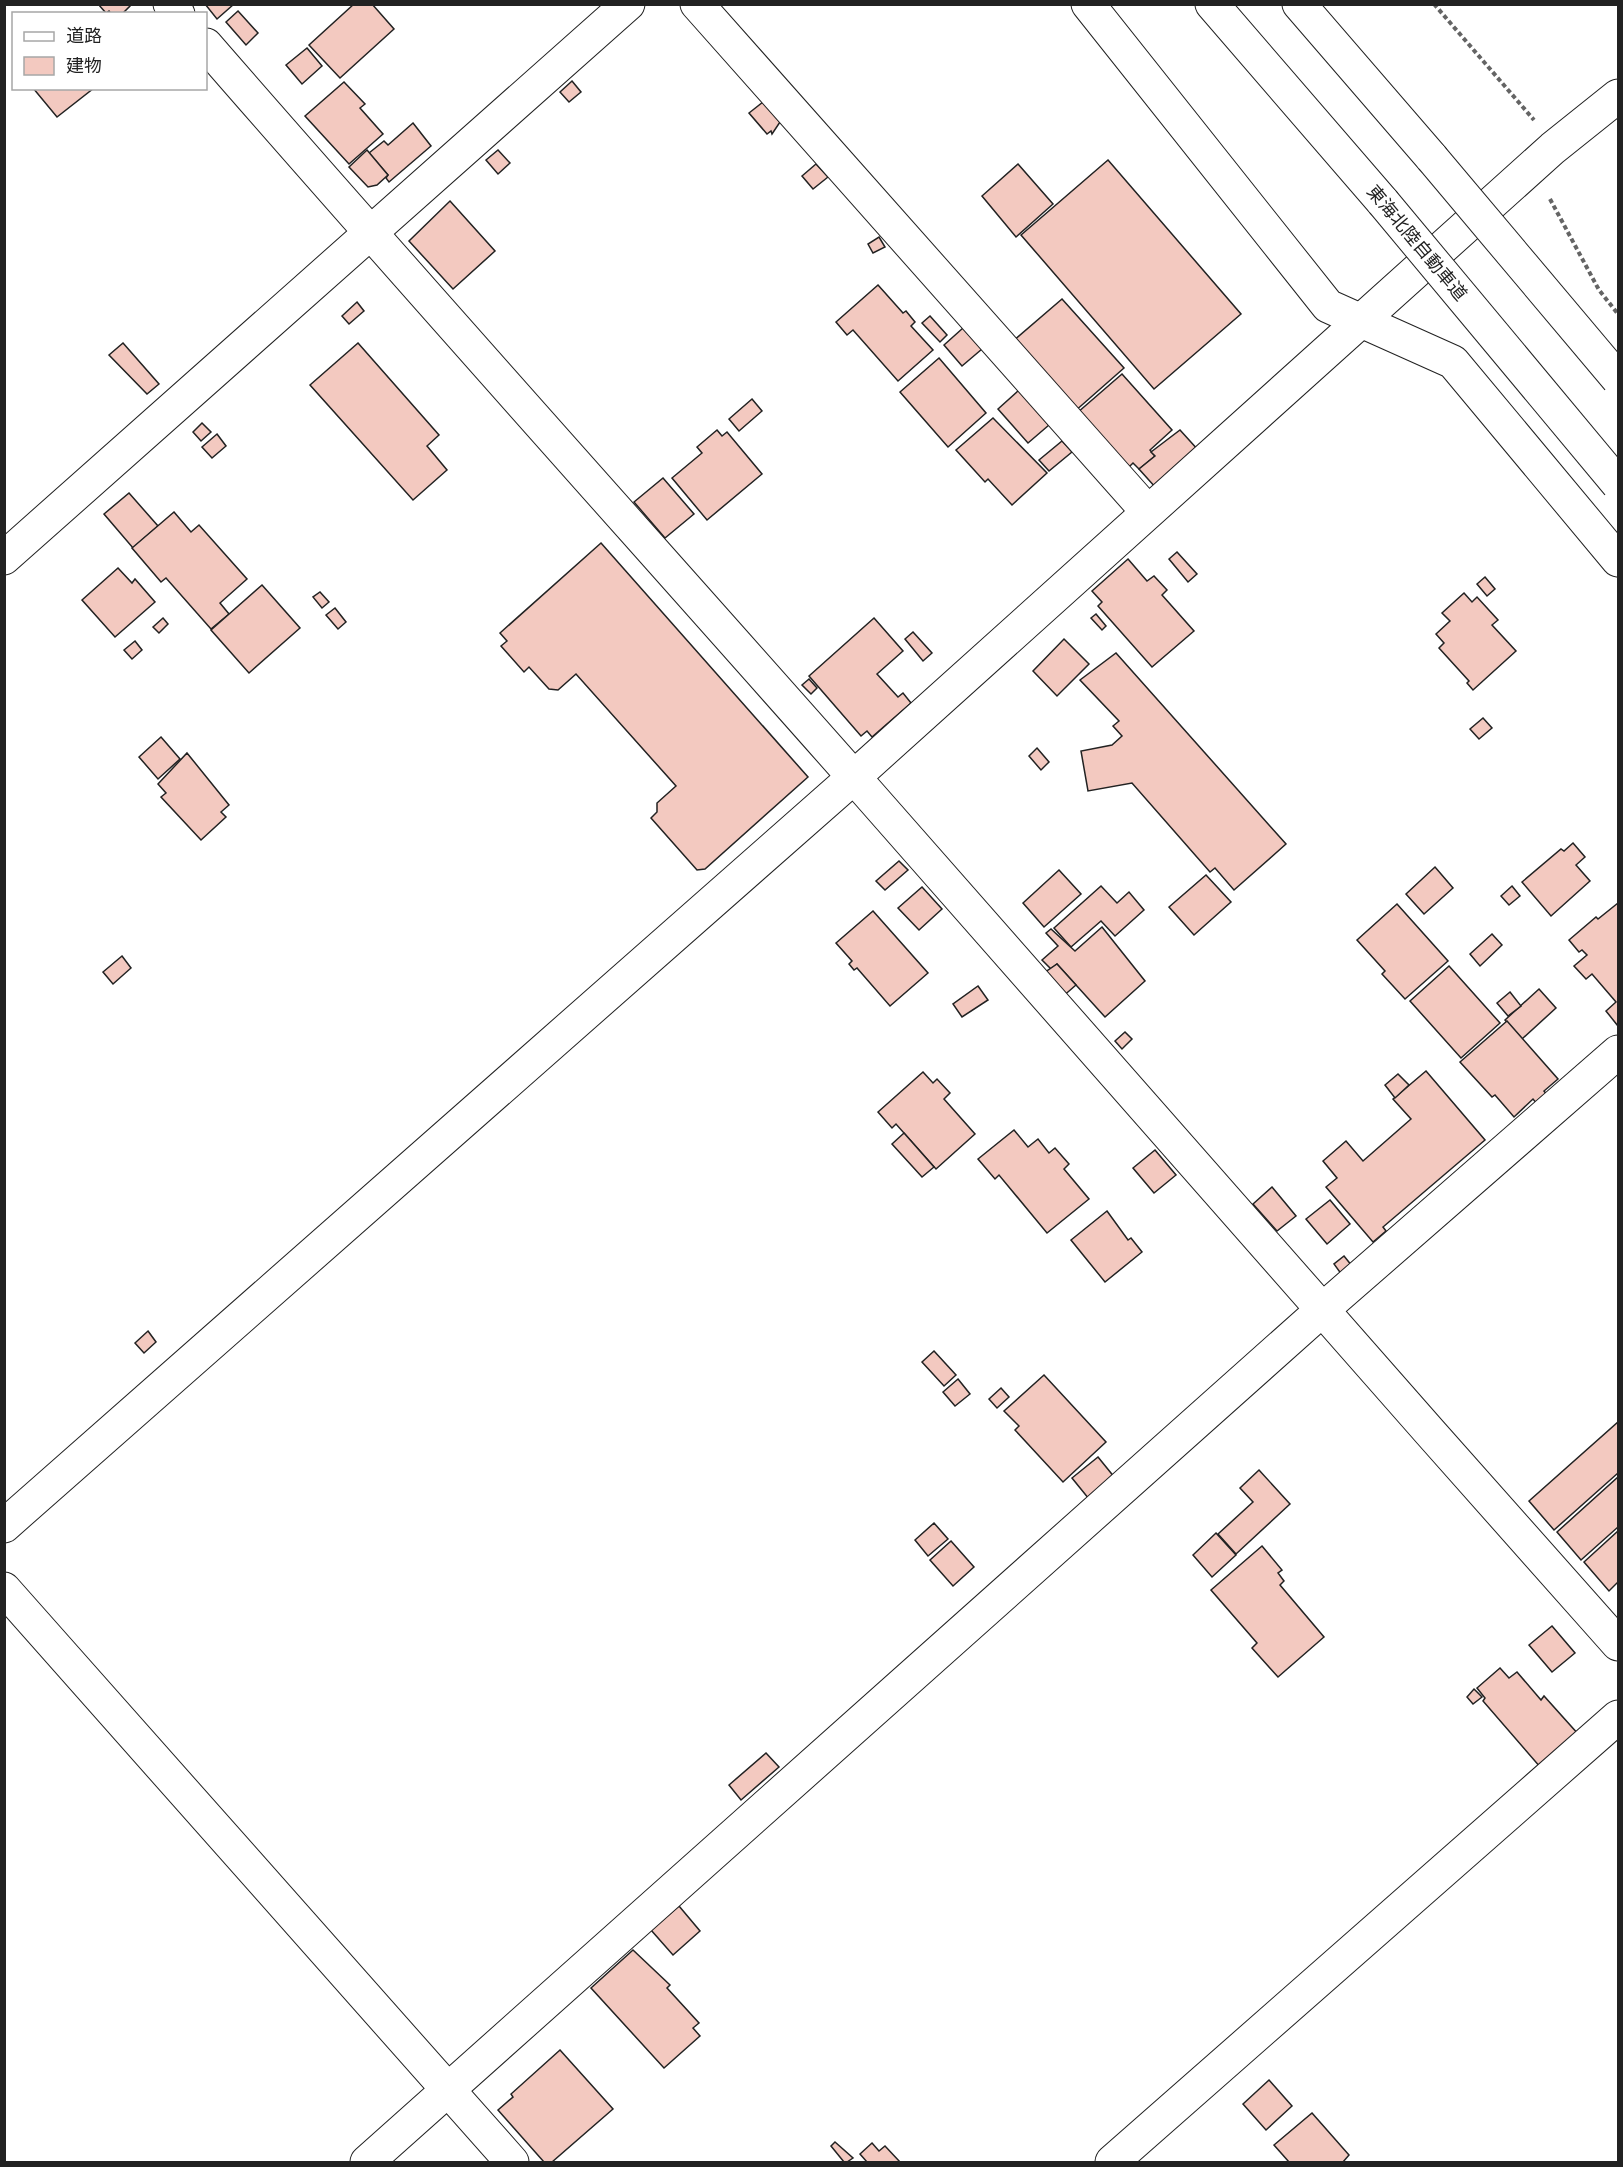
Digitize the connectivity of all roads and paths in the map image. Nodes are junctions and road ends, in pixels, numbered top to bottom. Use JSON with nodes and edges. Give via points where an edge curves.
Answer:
{"nodes":[{"id":1,"x":628,"y":4,"type":"edge"},
{"id":2,"x":697,"y":4,"type":"edge"},
{"id":3,"x":1088,"y":4,"type":"edge"},
{"id":4,"x":1212,"y":4,"type":"edge"},
{"id":5,"x":1299,"y":4,"type":"edge"},
{"id":6,"x":207,"y":46,"type":"edge"},
{"id":7,"x":1618,"y":96,"type":"edge"},
{"id":8,"x":370,"y":234,"type":"junction"},
{"id":9,"x":1362,"y":321,"type":"junction"},
{"id":10,"x":1618,"y":379,"type":"edge"},
{"id":11,"x":1618,"y":484,"type":"edge"},
{"id":12,"x":1147,"y":511,"type":"junction"},
{"id":13,"x":4,"y":558,"type":"edge"},
{"id":14,"x":1618,"y":560,"type":"edge"},
{"id":15,"x":854,"y":777,"type":"junction"},
{"id":16,"x":1618,"y":1052,"type":"edge"},
{"id":17,"x":1321,"y":1311,"type":"junction"},
{"id":18,"x":4,"y":1526,"type":"edge"},
{"id":19,"x":4,"y":1589,"type":"edge"},
{"id":20,"x":1618,"y":1644,"type":"edge"},
{"id":21,"x":1618,"y":1717,"type":"edge"},
{"id":22,"x":448,"y":2090,"type":"junction"},
{"id":23,"x":367,"y":2163,"type":"edge"},
{"id":24,"x":512,"y":2163,"type":"edge"},
{"id":25,"x":1112,"y":2163,"type":"edge"}],
"edges":[{"from":1,"to":8,"type":"main road"},
{"from":2,"to":12,"type":"main road"},
{"from":3,"to":9,"type":"main road","via":[[1328,306]]},
{"from":4,"to":11,"type":"main road","name":"東海北陸自動車道","bridge":true},
{"from":5,"to":10,"type":"main road","bridge":true},
{"from":6,"to":8,"type":"main road"},
{"from":7,"to":9,"type":"main road","via":[[1553,148]]},
{"from":8,"to":13,"type":"main road"},
{"from":8,"to":15,"type":"main road"},
{"from":9,"to":12,"type":"main road"},
{"from":9,"to":14,"type":"main road","via":[[1453,362]]},
{"from":12,"to":15,"type":"main road"},
{"from":15,"to":17,"type":"main road"},
{"from":15,"to":18,"type":"main road"},
{"from":16,"to":17,"type":"main road"},
{"from":17,"to":20,"type":"main road"},
{"from":17,"to":22,"type":"main road"},
{"from":19,"to":22,"type":"main road"},
{"from":21,"to":25,"type":"main road"},
{"from":22,"to":23,"type":"main road"},
{"from":22,"to":24,"type":"main road"}]}
